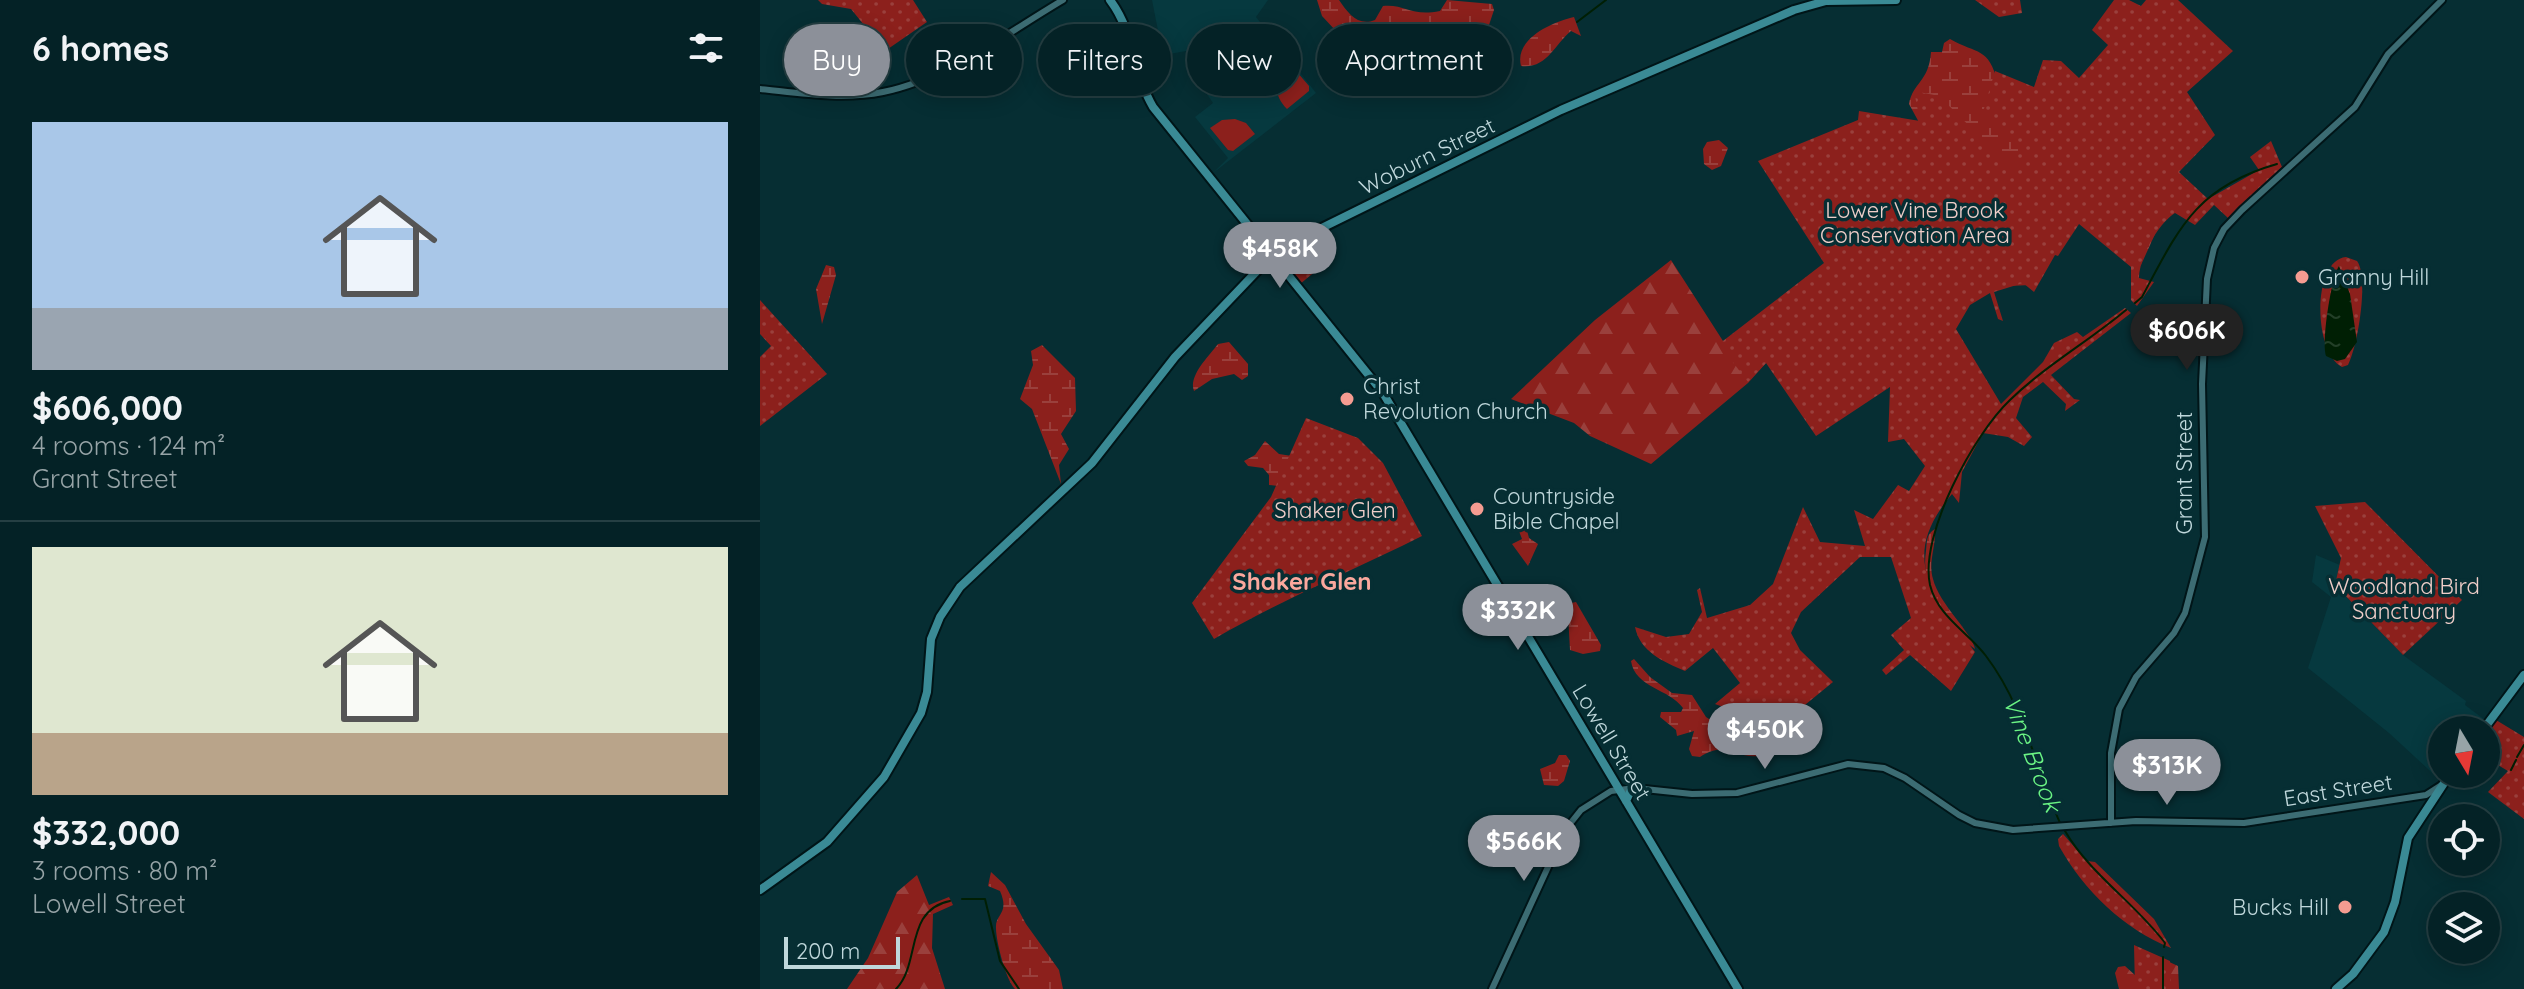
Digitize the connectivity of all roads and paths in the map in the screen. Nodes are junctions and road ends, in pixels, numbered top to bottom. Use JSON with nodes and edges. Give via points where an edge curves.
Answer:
{"nodes":[{"id":1,"x":1063,"y":0,"type":"edge"},
{"id":2,"x":1896,"y":0,"type":"edge"},
{"id":3,"x":2442,"y":0,"type":"edge"},
{"id":4,"x":1112,"y":2,"type":"edge"},
{"id":5,"x":760,"y":89,"type":"edge"},
{"id":6,"x":1272,"y":255,"type":"junction"},
{"id":7,"x":2524,"y":675,"type":"edge"},
{"id":8,"x":2493,"y":716,"type":"edge"},
{"id":9,"x":1632,"y":788,"type":"junction"},
{"id":10,"x":2436,"y":788,"type":"edge"},
{"id":11,"x":2440,"y":788,"type":"edge"},
{"id":12,"x":1619,"y":790,"type":"junction"},
{"id":13,"x":2424,"y":795,"type":"junction"},
{"id":14,"x":1626,"y":801,"type":"junction"},
{"id":15,"x":2428,"y":804,"type":"junction"},
{"id":16,"x":2111,"y":823,"type":"junction"},
{"id":17,"x":760,"y":890,"type":"edge"},
{"id":18,"x":1492,"y":989,"type":"edge"},
{"id":19,"x":1738,"y":989,"type":"edge"},
{"id":20,"x":2336,"y":989,"type":"edge"}],
"edges":[{"from":1,"to":5,"type":"street","via":[[904,86],[844,95]]},
{"from":2,"to":6,"type":"main road","name":"Woburn Street","via":[[1826,1],[1794,10],[1561,110]]},
{"from":3,"to":16,"type":"street","name":"Grant Street","via":[[2388,53],[2353,110],[2243,209],[2214,248],[2207,279],[2202,384],[2205,537],[2185,613],[2136,677],[2119,709],[2111,753]]},
{"from":4,"to":6,"type":"main road","name":"Lowell Street","via":[[1129,32],[1152,106]]},
{"from":6,"to":12,"type":"main road","name":"Lowell Street","via":[[1383,393]]},
{"from":6,"to":17,"type":"main road","name":"Woburn Street","via":[[1175,357],[1092,463],[967,578],[930,642],[921,713],[875,789],[827,842]]},
{"from":7,"to":8,"type":"main road"},
{"from":9,"to":12,"type":"street","name":"East Street"},
{"from":9,"to":14,"type":"main road"},
{"from":9,"to":16,"type":"street","name":"East Street","via":[[1737,793],[1859,763],[1905,778],[1959,815],[2000,829]]},
{"from":10,"to":13,"type":"street","name":"East Street"},
{"from":11,"to":15,"type":"main road"},
{"from":12,"to":14,"type":"main road","name":"Lowell Street"},
{"from":12,"to":18,"type":"street","name":"East Street","via":[[1591,801],[1571,822]]},
{"from":13,"to":15,"type":"street","name":"East Street"},
{"from":13,"to":16,"type":"street","name":"East Street","via":[[2242,823]]},
{"from":14,"to":19,"type":"main road","name":"Lowell Street"},
{"from":15,"to":20,"type":"main road","via":[[2408,838],[2387,927]]}]}
